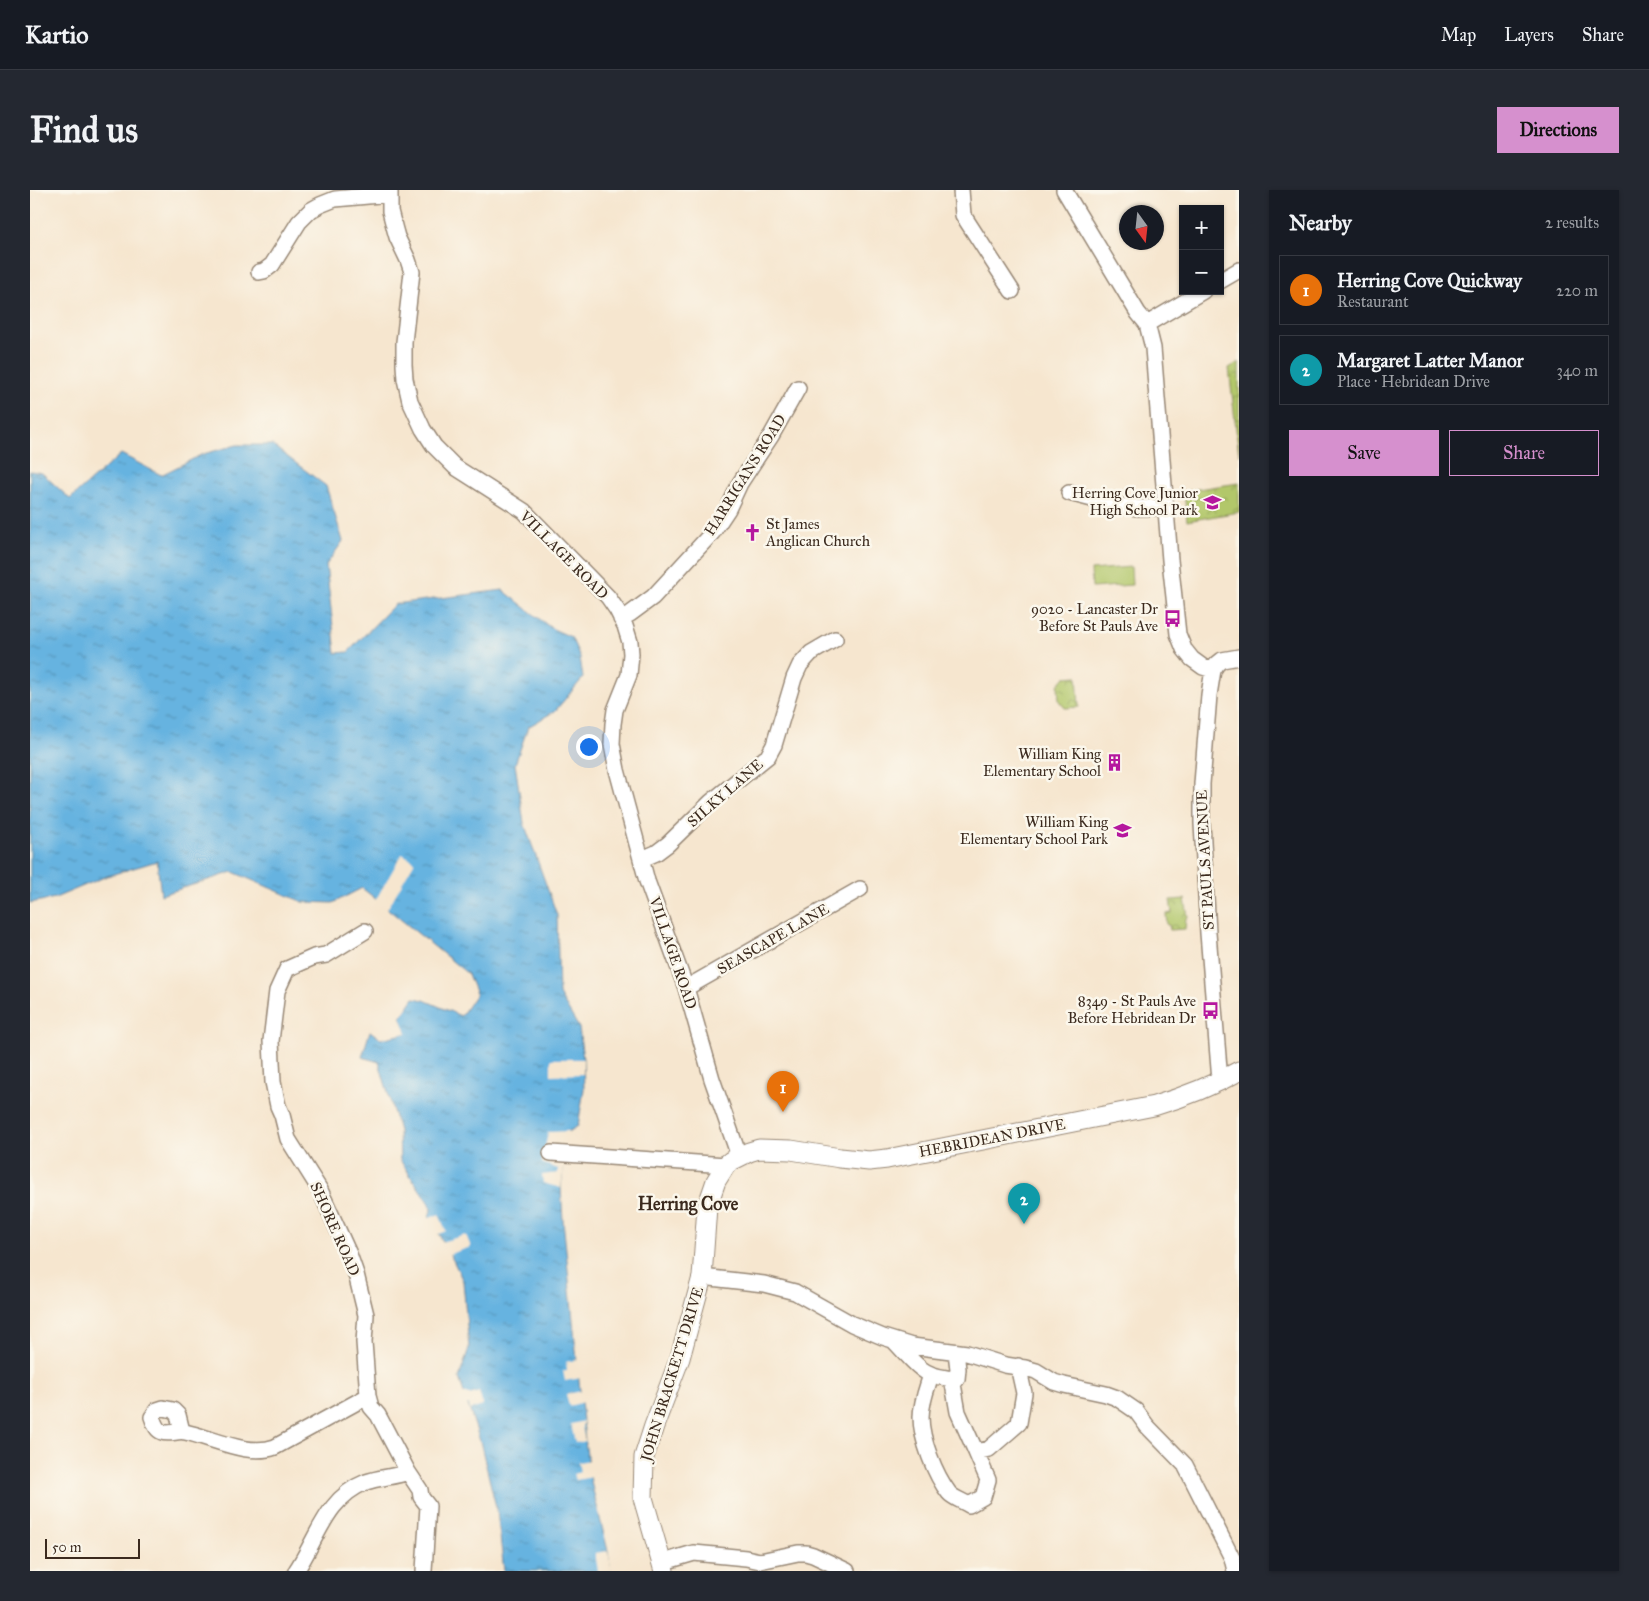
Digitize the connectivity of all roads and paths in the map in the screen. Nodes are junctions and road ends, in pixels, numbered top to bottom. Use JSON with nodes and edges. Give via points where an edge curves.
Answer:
{"nodes":[{"id":1,"x":961,"y":190,"type":"edge"},
{"id":2,"x":968,"y":190,"type":"edge"},
{"id":3,"x":1064,"y":190,"type":"edge"},
{"id":4,"x":390,"y":192,"type":"edge"},
{"id":5,"x":1239,"y":270,"type":"edge"},
{"id":6,"x":259,"y":272,"type":"dead end"},
{"id":7,"x":1224,"y":279,"type":"edge"},
{"id":8,"x":1012,"y":291,"type":"dead end"},
{"id":9,"x":1196,"y":295,"type":"edge"},
{"id":10,"x":1147,"y":324,"type":"junction"},
{"id":11,"x":798,"y":388,"type":"dead end"},
{"id":12,"x":1069,"y":492,"type":"dead end"},
{"id":13,"x":1166,"y":506,"type":"junction"},
{"id":14,"x":621,"y":619,"type":"junction"},
{"id":15,"x":835,"y":639,"type":"dead end"},
{"id":16,"x":1239,"y":657,"type":"edge"},
{"id":17,"x":1213,"y":670,"type":"junction"},
{"id":18,"x":642,"y":859,"type":"junction"},
{"id":19,"x":860,"y":889,"type":"dead end"},
{"id":20,"x":365,"y":932,"type":"dead end"},
{"id":21,"x":686,"y":988,"type":"junction"},
{"id":22,"x":1239,"y":1071,"type":"edge"},
{"id":23,"x":1220,"y":1081,"type":"junction"},
{"id":24,"x":551,"y":1153,"type":"dead end"},
{"id":25,"x":732,"y":1161,"type":"junction"},
{"id":26,"x":702,"y":1277,"type":"junction"},
{"id":27,"x":894,"y":1341,"type":"junction"},
{"id":28,"x":956,"y":1352,"type":"junction"},
{"id":29,"x":1018,"y":1366,"type":"junction"},
{"id":30,"x":931,"y":1375,"type":"junction"},
{"id":31,"x":957,"y":1379,"type":"junction"},
{"id":32,"x":368,"y":1396,"type":"junction"},
{"id":33,"x":182,"y":1431,"type":"dead end"},
{"id":34,"x":976,"y":1452,"type":"junction"},
{"id":35,"x":408,"y":1472,"type":"junction"},
{"id":36,"x":663,"y":1567,"type":"edge"},
{"id":37,"x":296,"y":1571,"type":"edge"},
{"id":38,"x":424,"y":1571,"type":"edge"},
{"id":39,"x":847,"y":1571,"type":"edge"},
{"id":40,"x":1235,"y":1571,"type":"edge"}],
"edges":[{"from":1,"to":2,"type":"street"},
{"from":1,"to":8,"type":"street","via":[[963,215]]},
{"from":3,"to":10,"type":"street"},
{"from":4,"to":6,"type":"street","via":[[335,199],[311,210],[299,222],[272,265]]},
{"from":4,"to":14,"type":"street","name":"VILLAGE ROAD","via":[[390,211],[397,237],[412,272],[404,365],[410,401],[422,429],[455,467],[524,511],[602,590]]},
{"from":5,"to":7,"type":"street"},
{"from":9,"to":10,"type":"street"},
{"from":10,"to":13,"type":"street","via":[[1153,348]]},
{"from":11,"to":14,"type":"street","name":"HARRIGANS ROAD","via":[[712,533],[653,597]]},
{"from":12,"to":13,"type":"street","via":[[1119,506]]},
{"from":13,"to":17,"type":"street","via":[[1178,634],[1192,659]]},
{"from":14,"to":18,"type":"street","name":"VILLAGE ROAD","via":[[630,642],[631,662],[615,710],[612,744]]},
{"from":15,"to":18,"type":"street","name":"SILKY LANE","via":[[800,665],[768,756],[706,806],[668,844]]},
{"from":16,"to":17,"type":"street","via":[[1222,660]]},
{"from":17,"to":23,"type":"street","name":"ST PAULS AVENUE","via":[[1201,806]]},
{"from":18,"to":21,"type":"street","name":"VILLAGE ROAD"},
{"from":19,"to":21,"type":"street","name":"SEASCAPE LANE"},
{"from":20,"to":32,"type":"street","name":"SHORE ROAD","via":[[326,955],[288,969],[278,991],[271,1042],[273,1082],[288,1139],[320,1190],[356,1274],[366,1314],[364,1342]]},
{"from":21,"to":25,"type":"street","name":"VILLAGE ROAD"},
{"from":22,"to":23,"type":"main road","name":"HEBRIDEAN DRIVE"},
{"from":23,"to":25,"type":"main road","name":"HEBRIDEAN DRIVE","via":[[1154,1106],[887,1159],[869,1161],[759,1149]]},
{"from":24,"to":25,"type":"street"},
{"from":25,"to":26,"type":"main road","name":"JOHN BRACKETT DRIVE","via":[[716,1181],[707,1207]]},
{"from":26,"to":27,"type":"street","via":[[764,1284],[795,1292],[868,1332]]},
{"from":26,"to":36,"type":"main road","name":"JOHN BRACKETT DRIVE","via":[[680,1358],[644,1457],[643,1498]]},
{"from":27,"to":28,"type":"street"},
{"from":27,"to":30,"type":"street","via":[[924,1373]]},
{"from":28,"to":29,"type":"street"},
{"from":28,"to":31,"type":"street"},
{"from":29,"to":34,"type":"street","via":[[1024,1393],[1019,1423],[989,1449]]},
{"from":29,"to":40,"type":"street","via":[[1036,1371],[1064,1386],[1117,1398],[1136,1411],[1185,1465],[1232,1558]]},
{"from":30,"to":31,"type":"street"},
{"from":30,"to":34,"type":"street","via":[[921,1416],[924,1437],[936,1471],[950,1494],[969,1504],[982,1498],[988,1480]]},
{"from":31,"to":34,"type":"street","via":[[953,1384],[958,1412]]},
{"from":32,"to":33,"type":"street","via":[[266,1450],[245,1449]]},
{"from":32,"to":35,"type":"street","name":"SHORE ROAD"},
{"from":35,"to":37,"type":"street","via":[[368,1481],[348,1491],[325,1517]]},
{"from":35,"to":38,"type":"street","name":"SHORE ROAD","via":[[428,1506]]},
{"from":36,"to":39,"type":"street","via":[[667,1560],[694,1553],[760,1561],[806,1553]]}]}
